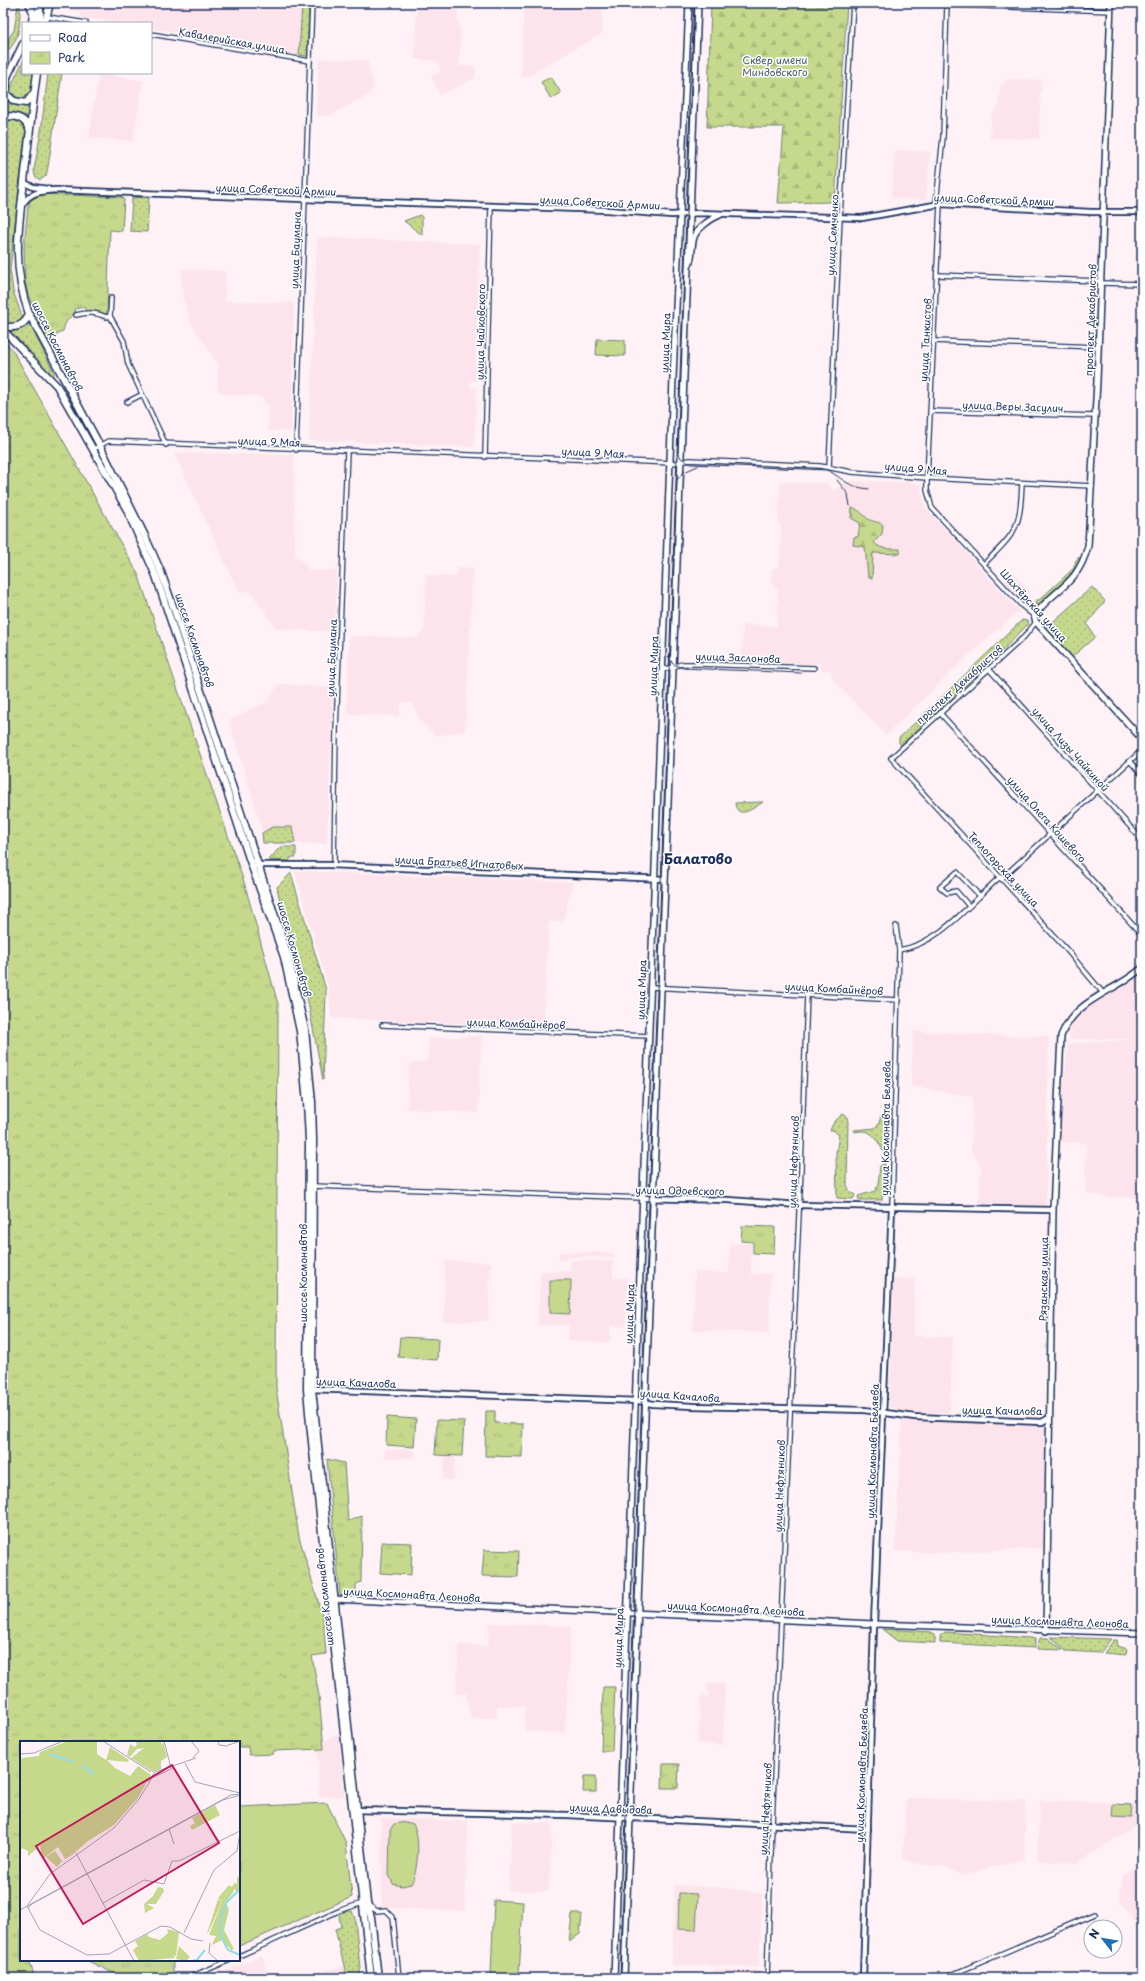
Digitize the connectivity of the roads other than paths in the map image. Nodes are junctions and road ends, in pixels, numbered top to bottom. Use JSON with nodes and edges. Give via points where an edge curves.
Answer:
{"nodes":[{"id":1,"x":29,"y":3,"type":"edge"},
{"id":2,"x":36,"y":3,"type":"edge"},
{"id":3,"x":42,"y":3,"type":"edge"},
{"id":4,"x":50,"y":3,"type":"edge"},
{"id":5,"x":312,"y":3,"type":"edge"},
{"id":6,"x":689,"y":3,"type":"edge"},
{"id":7,"x":698,"y":3,"type":"edge"},
{"id":8,"x":853,"y":3,"type":"edge"},
{"id":9,"x":907,"y":3,"type":"edge"},
{"id":10,"x":1111,"y":3,"type":"edge"},
{"id":11,"x":947,"y":4,"type":"edge"},
{"id":12,"x":40,"y":10,"type":"junction"},
{"id":13,"x":1111,"y":11,"type":"junction"},
{"id":14,"x":46,"y":20,"type":"edge"},
{"id":15,"x":33,"y":22,"type":"edge"},
{"id":16,"x":34,"y":22,"type":"edge"},
{"id":17,"x":41,"y":22,"type":"edge"},
{"id":18,"x":73,"y":22,"type":"edge"},
{"id":19,"x":152,"y":34,"type":"edge"},
{"id":20,"x":22,"y":46,"type":"edge"},
{"id":21,"x":310,"y":61,"type":"junction"},
{"id":22,"x":37,"y":74,"type":"edge"},
{"id":23,"x":7,"y":76,"type":"junction"},
{"id":24,"x":3,"y":86,"type":"edge"},
{"id":25,"x":34,"y":92,"type":"junction"},
{"id":26,"x":3,"y":117,"type":"edge"},
{"id":27,"x":29,"y":130,"type":"junction"},
{"id":28,"x":23,"y":182,"type":"junction"},
{"id":29,"x":56,"y":190,"type":"junction"},
{"id":30,"x":305,"y":200,"type":"junction"},
{"id":31,"x":938,"y":204,"type":"junction"},
{"id":32,"x":491,"y":206,"type":"junction"},
{"id":33,"x":20,"y":208,"type":"junction"},
{"id":34,"x":1103,"y":211,"type":"junction"},
{"id":35,"x":1142,"y":212,"type":"edge"},
{"id":36,"x":681,"y":214,"type":"junction"},
{"id":37,"x":690,"y":214,"type":"junction"},
{"id":38,"x":720,"y":215,"type":"junction"},
{"id":39,"x":840,"y":217,"type":"junction"},
{"id":40,"x":688,"y":268,"type":"junction"},
{"id":41,"x":937,"y":275,"type":"junction"},
{"id":42,"x":1100,"y":282,"type":"junction"},
{"id":43,"x":1142,"y":284,"type":"edge"},
{"id":44,"x":111,"y":298,"type":"dead end"},
{"id":45,"x":29,"y":314,"type":"junction"},
{"id":46,"x":76,"y":315,"type":"dead end"},
{"id":47,"x":110,"y":316,"type":"junction"},
{"id":48,"x":3,"y":326,"type":"edge"},
{"id":49,"x":3,"y":330,"type":"edge"},
{"id":50,"x":933,"y":341,"type":"junction"},
{"id":51,"x":1098,"y":347,"type":"junction"},
{"id":52,"x":141,"y":395,"type":"junction"},
{"id":53,"x":127,"y":402,"type":"dead end"},
{"id":54,"x":930,"y":411,"type":"junction"},
{"id":55,"x":1095,"y":416,"type":"junction"},
{"id":56,"x":166,"y":445,"type":"junction"},
{"id":57,"x":100,"y":446,"type":"junction"},
{"id":58,"x":94,"y":450,"type":"junction"},
{"id":59,"x":296,"y":450,"type":"junction"},
{"id":60,"x":347,"y":452,"type":"junction"},
{"id":61,"x":485,"y":457,"type":"junction"},
{"id":62,"x":681,"y":462,"type":"junction"},
{"id":63,"x":670,"y":463,"type":"junction"},
{"id":64,"x":829,"y":467,"type":"junction"},
{"id":65,"x":927,"y":478,"type":"junction"},
{"id":66,"x":1022,"y":483,"type":"junction"},
{"id":67,"x":1092,"y":486,"type":"junction"},
{"id":68,"x":984,"y":564,"type":"junction"},
{"id":69,"x":1035,"y":619,"type":"junction"},
{"id":70,"x":673,"y":666,"type":"junction"},
{"id":71,"x":814,"y":668,"type":"dead end"},
{"id":72,"x":989,"y":669,"type":"junction"},
{"id":73,"x":662,"y":670,"type":"junction"},
{"id":74,"x":940,"y":713,"type":"junction"},
{"id":75,"x":1142,"y":739,"type":"edge"},
{"id":76,"x":1142,"y":750,"type":"edge"},
{"id":77,"x":891,"y":758,"type":"joint"},
{"id":78,"x":1130,"y":761,"type":"junction"},
{"id":79,"x":1142,"y":775,"type":"edge"},
{"id":80,"x":1097,"y":791,"type":"junction"},
{"id":81,"x":1050,"y":834,"type":"junction"},
{"id":82,"x":1141,"y":838,"type":"edge"},
{"id":83,"x":259,"y":865,"type":"junction"},
{"id":84,"x":252,"y":866,"type":"junction"},
{"id":85,"x":334,"y":866,"type":"junction"},
{"id":86,"x":654,"y":878,"type":"junction"},
{"id":87,"x":1000,"y":878,"type":"junction"},
{"id":88,"x":665,"y":879,"type":"junction"},
{"id":89,"x":980,"y":896,"type":"junction"},
{"id":90,"x":969,"y":906,"type":"junction"},
{"id":91,"x":896,"y":926,"type":"dead end"},
{"id":92,"x":1142,"y":935,"type":"edge"},
{"id":93,"x":899,"y":950,"type":"junction"},
{"id":94,"x":1142,"y":968,"type":"edge"},
{"id":95,"x":650,"y":987,"type":"junction"},
{"id":96,"x":661,"y":987,"type":"junction"},
{"id":97,"x":1103,"y":993,"type":"junction"},
{"id":98,"x":807,"y":994,"type":"junction"},
{"id":99,"x":898,"y":1000,"type":"junction"},
{"id":100,"x":382,"y":1025,"type":"dead end"},
{"id":101,"x":649,"y":1036,"type":"junction"},
{"id":102,"x":310,"y":1185,"type":"junction"},
{"id":103,"x":643,"y":1198,"type":"junction"},
{"id":104,"x":653,"y":1199,"type":"junction"},
{"id":105,"x":799,"y":1205,"type":"junction"},
{"id":106,"x":892,"y":1207,"type":"junction"},
{"id":107,"x":1053,"y":1210,"type":"junction"},
{"id":108,"x":309,"y":1389,"type":"junction"},
{"id":109,"x":635,"y":1401,"type":"junction"},
{"id":110,"x":646,"y":1402,"type":"junction"},
{"id":111,"x":790,"y":1408,"type":"junction"},
{"id":112,"x":883,"y":1412,"type":"junction"},
{"id":113,"x":1050,"y":1418,"type":"junction"},
{"id":114,"x":332,"y":1599,"type":"junction"},
{"id":115,"x":628,"y":1612,"type":"junction"},
{"id":116,"x":638,"y":1613,"type":"junction"},
{"id":117,"x":782,"y":1619,"type":"junction"},
{"id":118,"x":874,"y":1624,"type":"junction"},
{"id":119,"x":1046,"y":1631,"type":"junction"},
{"id":120,"x":1142,"y":1633,"type":"edge"},
{"id":121,"x":355,"y":1810,"type":"junction"},
{"id":122,"x":620,"y":1818,"type":"junction"},
{"id":123,"x":630,"y":1818,"type":"junction"},
{"id":124,"x":772,"y":1824,"type":"junction"},
{"id":125,"x":868,"y":1829,"type":"junction"},
{"id":126,"x":364,"y":1903,"type":"junction"},
{"id":127,"x":1095,"y":1914,"type":"dead end"},
{"id":128,"x":240,"y":1956,"type":"edge"},
{"id":129,"x":228,"y":1961,"type":"edge"},
{"id":130,"x":188,"y":1978,"type":"edge"},
{"id":131,"x":371,"y":1978,"type":"edge"},
{"id":132,"x":378,"y":1978,"type":"edge"},
{"id":133,"x":399,"y":1978,"type":"edge"},
{"id":134,"x":614,"y":1978,"type":"edge"},
{"id":135,"x":624,"y":1978,"type":"edge"},
{"id":136,"x":767,"y":1978,"type":"edge"},
{"id":137,"x":863,"y":1978,"type":"edge"},
{"id":138,"x":944,"y":1978,"type":"edge"}],
"edges":[{"from":1,"to":15,"type":"main road","via":[[33,12]]},
{"from":2,"to":12,"type":"main road"},
{"from":3,"to":12,"type":"main road"},
{"from":4,"to":14,"type":"main road"},
{"from":5,"to":21,"type":"street","name":"улица Баумана"},
{"from":6,"to":36,"type":"main road","name":"улица Мира"},
{"from":7,"to":37,"type":"main road","name":"улица Мира"},
{"from":8,"to":39,"type":"street","name":"улица Семченко"},
{"from":9,"to":11,"type":"street"},
{"from":10,"to":13,"type":"main road","name":"проспект Декабристов"},
{"from":11,"to":13,"type":"street"},
{"from":11,"to":31,"type":"street","name":"улица Танкистов"},
{"from":12,"to":16,"type":"main road"},
{"from":12,"to":17,"type":"main road"},
{"from":13,"to":34,"type":"main road","name":"проспект Декабристов"},
{"from":14,"to":18,"type":"street"},
{"from":19,"to":21,"type":"street","name":"Кавалерийская улица"},
{"from":20,"to":23,"type":"main road"},
{"from":21,"to":30,"type":"street","name":"улица Баумана"},
{"from":22,"to":25,"type":"main road","name":"шоссе Космонавтов"},
{"from":23,"to":24,"type":"main road"},
{"from":23,"to":25,"type":"main road","via":[[6,94],[14,101],[26,102]]},
{"from":25,"to":27,"type":"main road","name":"шоссе Космонавтов"},
{"from":26,"to":27,"type":"main road","via":[[15,116],[23,119]]},
{"from":27,"to":28,"type":"main road","name":"шоссе Космонавтов"},
{"from":28,"to":29,"type":"street","name":"улица Советской Армии","via":[[32,187]]},
{"from":28,"to":33,"type":"main road","name":"шоссе Космонавтов"},
{"from":29,"to":30,"type":"street","name":"улица Советской Армии"},
{"from":29,"to":33,"type":"street","name":"улица Советской Армии","via":[[33,193]]},
{"from":30,"to":32,"type":"street","name":"улица Советской Армии"},
{"from":30,"to":59,"type":"street","name":"улица Баумана"},
{"from":31,"to":34,"type":"street","name":"улица Советской Армии"},
{"from":31,"to":39,"type":"street","name":"улица Советской Армии","via":[[862,218]]},
{"from":31,"to":41,"type":"street","name":"улица Танкистов"},
{"from":32,"to":36,"type":"street","name":"улица Советской Армии"},
{"from":32,"to":61,"type":"street","name":"улица Чайковского"},
{"from":33,"to":45,"type":"main road","name":"шоссе Космонавтов","via":[[17,256],[22,295]]},
{"from":34,"to":35,"type":"street","name":"улица Советской Армии"},
{"from":34,"to":42,"type":"main road","name":"проспект Декабристов"},
{"from":36,"to":37,"type":"street","name":"улица Советской Армии"},
{"from":36,"to":63,"type":"main road","name":"улица Мира"},
{"from":37,"to":38,"type":"street","name":"улица Советской Армии"},
{"from":37,"to":40,"type":"main road","name":"улица Мира"},
{"from":38,"to":39,"type":"street","name":"улица Советской Армии"},
{"from":38,"to":40,"type":"main road","via":[[694,237],[693,256]]},
{"from":39,"to":64,"type":"street","name":"улица Семченко"},
{"from":40,"to":62,"type":"main road","name":"улица Мира"},
{"from":41,"to":42,"type":"street"},
{"from":41,"to":50,"type":"street","name":"улица Танкистов"},
{"from":42,"to":43,"type":"street"},
{"from":42,"to":51,"type":"main road","name":"проспект Декабристов"},
{"from":44,"to":47,"type":"street"},
{"from":45,"to":48,"type":"main road","via":[[27,321],[22,325],[10,328]]},
{"from":45,"to":57,"type":"main road","name":"шоссе Космонавтов"},
{"from":46,"to":47,"type":"street","via":[[96,313]]},
{"from":47,"to":52,"type":"street","via":[[124,341],[128,364]]},
{"from":49,"to":58,"type":"main road","name":"шоссе Космонавтов","via":[[56,386]]},
{"from":50,"to":51,"type":"street"},
{"from":50,"to":54,"type":"street","name":"улица Танкистов"},
{"from":51,"to":55,"type":"main road","name":"проспект Декабристов"},
{"from":52,"to":53,"type":"street"},
{"from":52,"to":56,"type":"street"},
{"from":54,"to":55,"type":"street","name":"улица Веры Засулич"},
{"from":54,"to":65,"type":"street","name":"улица Танкистов"},
{"from":55,"to":67,"type":"main road","name":"проспект Декабристов"},
{"from":56,"to":57,"type":"street","name":"улица 9 Мая","via":[[108,442]]},
{"from":56,"to":59,"type":"street","name":"улица 9 Мая"},
{"from":57,"to":58,"type":"street","name":"улица 9 Мая"},
{"from":57,"to":83,"type":"main road","name":"шоссе Космонавтов","via":[[161,572]]},
{"from":58,"to":84,"type":"main road","name":"шоссе Космонавтов","via":[[134,523],[156,576]]},
{"from":59,"to":60,"type":"street","name":"улица 9 Мая"},
{"from":60,"to":61,"type":"street","name":"улица 9 Мая"},
{"from":60,"to":85,"type":"street","name":"улица Баумана","via":[[336,731]]},
{"from":61,"to":63,"type":"street","name":"улица 9 Мая"},
{"from":62,"to":63,"type":"street","name":"улица 9 Мая"},
{"from":62,"to":64,"type":"street","name":"улица 9 Мая","via":[[690,460]]},
{"from":62,"to":70,"type":"main road","name":"улица Мира"},
{"from":63,"to":73,"type":"main road","name":"улица Мира"},
{"from":64,"to":65,"type":"street","name":"улица 9 Мая","via":[[852,472]]},
{"from":65,"to":66,"type":"street","name":"улица 9 Мая"},
{"from":65,"to":68,"type":"street","name":"Шахтёрская улица","via":[[932,508]]},
{"from":66,"to":67,"type":"street","name":"улица 9 Мая"},
{"from":66,"to":68,"type":"street","via":[[1018,523],[1010,538]]},
{"from":67,"to":69,"type":"main road","name":"проспект Декабристов","via":[[1088,546],[1082,564],[1067,585],[1040,608]]},
{"from":68,"to":69,"type":"street","name":"Шахтёрская улица"},
{"from":69,"to":72,"type":"street","name":"проспект Декабристов","via":[[1024,637]]},
{"from":69,"to":75,"type":"main road","name":"Шахтёрская улица"},
{"from":70,"to":71,"type":"street","name":"улица Заслонова","via":[[699,664]]},
{"from":70,"to":73,"type":"street","name":"улица Заслонова"},
{"from":70,"to":88,"type":"main road","name":"улица Мира"},
{"from":72,"to":74,"type":"street","name":"проспект Декабристов"},
{"from":72,"to":80,"type":"street","name":"улица Лизы Чайкиной"},
{"from":73,"to":86,"type":"main road","name":"улица Мира"},
{"from":74,"to":77,"type":"street","name":"проспект Декабристов"},
{"from":74,"to":81,"type":"street","name":"улица Олега Кошевого"},
{"from":76,"to":78,"type":"street"},
{"from":77,"to":87,"type":"street","name":"Теплогорская улица"},
{"from":78,"to":79,"type":"street"},
{"from":78,"to":80,"type":"street"},
{"from":80,"to":81,"type":"street"},
{"from":80,"to":82,"type":"street","name":"улица Лизы Чайкиной"},
{"from":81,"to":87,"type":"street"},
{"from":81,"to":92,"type":"street","name":"улица Олега Кошевого"},
{"from":83,"to":84,"type":"street","name":"улица Братьев Игнатовых"},
{"from":83,"to":85,"type":"street","name":"улица Братьев Игнатовых"},
{"from":83,"to":102,"type":"main road","name":"шоссе Космонавтов","via":[[288,956],[305,1030],[312,1102]]},
{"from":84,"to":102,"type":"main road","name":"шоссе Космонавтов","via":[[284,957],[300,1031],[307,1102]]},
{"from":85,"to":86,"type":"street","name":"улица Братьев Игнатовых"},
{"from":86,"to":88,"type":"street","name":"улица Братьев Игнатовых"},
{"from":86,"to":95,"type":"main road","name":"улица Мира"},
{"from":87,"to":89,"type":"street"},
{"from":87,"to":97,"type":"street","name":"Теплогорская улица"},
{"from":88,"to":96,"type":"main road","name":"улица Мира"},
{"from":89,"to":90,"type":"street"},
{"from":89,"to":90,"type":"street","via":[[957,872],[940,887],[947,893],[956,891]]},
{"from":90,"to":93,"type":"street","via":[[935,936],[922,944]]},
{"from":91,"to":93,"type":"street","name":"улица Космонавта Беляева"},
{"from":93,"to":99,"type":"street","name":"улица Космонавта Беляева"},
{"from":94,"to":97,"type":"main road","name":"Рязанская улица","via":[[1124,982]]},
{"from":95,"to":96,"type":"street","name":"улица Комбайнёров"},
{"from":95,"to":101,"type":"main road","name":"улица Мира"},
{"from":96,"to":98,"type":"street","name":"улица Комбайнёров"},
{"from":96,"to":104,"type":"main road","name":"улица Мира"},
{"from":97,"to":107,"type":"main road","name":"Рязанская улица","via":[[1078,1009],[1061,1036]]},
{"from":98,"to":99,"type":"street","name":"улица Комбайнёров"},
{"from":98,"to":105,"type":"street","name":"улица Нефтяников"},
{"from":99,"to":106,"type":"street","name":"улица Космонавта Беляева"},
{"from":100,"to":101,"type":"street","name":"улица Комбайнёров"},
{"from":101,"to":103,"type":"main road","name":"улица Мира"},
{"from":102,"to":103,"type":"street","name":"улица Одоевского"},
{"from":102,"to":108,"type":"main road","name":"шоссе Космонавтов"},
{"from":103,"to":104,"type":"street","name":"улица Одоевского"},
{"from":103,"to":109,"type":"main road","name":"улица Мира"},
{"from":104,"to":105,"type":"street","name":"улица Одоевского","via":[[728,1200]]},
{"from":104,"to":110,"type":"main road","name":"улица Мира"},
{"from":105,"to":106,"type":"street","name":"улица Одоевского"},
{"from":105,"to":111,"type":"street","name":"улица Нефтяников"},
{"from":106,"to":107,"type":"street","name":"улица Одоевского"},
{"from":106,"to":112,"type":"street","name":"улица Космонавта Беляева"},
{"from":107,"to":113,"type":"main road","name":"Рязанская улица"},
{"from":108,"to":109,"type":"street","name":"улица Качалова"},
{"from":108,"to":114,"type":"main road","name":"шоссе Космонавтов"},
{"from":109,"to":110,"type":"street","name":"улица Качалова"},
{"from":109,"to":115,"type":"main road","name":"улица Мира"},
{"from":110,"to":111,"type":"street","name":"улица Качалова","via":[[692,1406]]},
{"from":110,"to":116,"type":"main road","name":"улица Мира"},
{"from":111,"to":112,"type":"street","name":"улица Качалова"},
{"from":111,"to":117,"type":"street","name":"улица Нефтяников"},
{"from":112,"to":113,"type":"street","name":"улица Качалова","via":[[915,1417],[1042,1422]]},
{"from":112,"to":118,"type":"street","name":"улица Космонавта Беляева"},
{"from":113,"to":119,"type":"main road","name":"Рязанская улица"},
{"from":114,"to":115,"type":"main road","name":"улица Космонавта Леонова"},
{"from":114,"to":121,"type":"main road","name":"шоссе Космонавтов"},
{"from":115,"to":116,"type":"main road","name":"улица Космонавта Леонова"},
{"from":115,"to":122,"type":"main road","name":"улица Мира"},
{"from":116,"to":117,"type":"main road","name":"улица Космонавта Леонова"},
{"from":116,"to":123,"type":"main road","name":"улица Мира"},
{"from":117,"to":118,"type":"main road","name":"улица Космонавта Леонова"},
{"from":117,"to":124,"type":"street","name":"улица Нефтяников"},
{"from":118,"to":119,"type":"main road","name":"улица Космонавта Леонова"},
{"from":118,"to":125,"type":"street","name":"улица Космонавта Беляева"},
{"from":119,"to":120,"type":"main road","name":"улица Космонавта Леонова"},
{"from":121,"to":122,"type":"street","name":"улица Давыдова"},
{"from":121,"to":126,"type":"main road","name":"шоссе Космонавтов"},
{"from":122,"to":123,"type":"street","name":"улица Давыдова"},
{"from":122,"to":134,"type":"main road","name":"улица Мира"},
{"from":123,"to":124,"type":"street","name":"улица Давыдова"},
{"from":123,"to":135,"type":"main road","name":"улица Мира"},
{"from":124,"to":125,"type":"street","name":"улица Давыдова"},
{"from":124,"to":136,"type":"street","name":"улица Нефтяников"},
{"from":125,"to":137,"type":"street","name":"улица Космонавта Беляева"},
{"from":126,"to":128,"type":"street","via":[[341,1910]]},
{"from":126,"to":131,"type":"main road","name":"шоссе Космонавтов"},
{"from":126,"to":132,"type":"main road","name":"шоссе Космонавтов","via":[[371,1917]]},
{"from":126,"to":133,"type":"street","via":[[371,1908],[386,1910],[393,1917]]},
{"from":127,"to":138,"type":"street"},
{"from":129,"to":130,"type":"street"}]}
